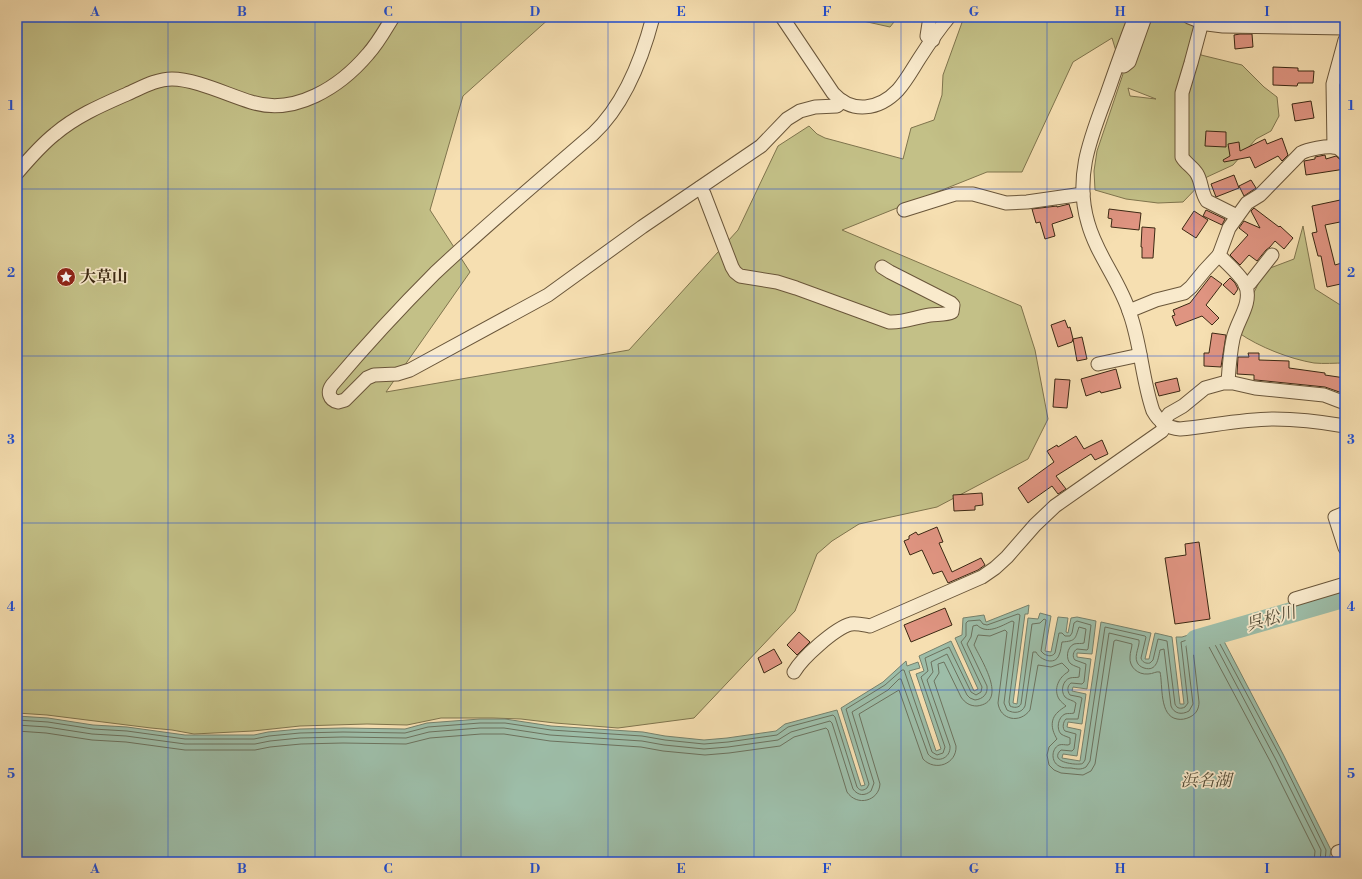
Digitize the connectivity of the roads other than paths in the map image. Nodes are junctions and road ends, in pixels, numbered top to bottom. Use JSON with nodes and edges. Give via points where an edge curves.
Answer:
{"nodes":[{"id":1,"x":393,"y":17,"type":"edge"},
{"id":2,"x":653,"y":17,"type":"edge"},
{"id":3,"x":782,"y":17,"type":"edge"},
{"id":4,"x":930,"y":17,"type":"edge"},
{"id":5,"x":949,"y":17,"type":"edge"},
{"id":6,"x":1135,"y":17,"type":"edge"},
{"id":7,"x":1145,"y":17,"type":"edge"},
{"id":8,"x":1189,"y":17,"type":"edge"},
{"id":9,"x":1202,"y":22,"type":"junction"},
{"id":10,"x":1345,"y":28,"type":"edge"},
{"id":11,"x":932,"y":40,"type":"junction"},
{"id":12,"x":1345,"y":40,"type":"edge"},
{"id":13,"x":1118,"y":64,"type":"junction"},
{"id":14,"x":842,"y":101,"type":"junction"},
{"id":15,"x":1340,"y":150,"type":"edge"},
{"id":16,"x":17,"y":173,"type":"edge"},
{"id":17,"x":700,"y":188,"type":"junction"},
{"id":18,"x":1083,"y":194,"type":"junction"},
{"id":19,"x":904,"y":210,"type":"dead end"},
{"id":20,"x":1237,"y":216,"type":"junction"},
{"id":21,"x":1219,"y":255,"type":"junction"},
{"id":22,"x":1272,"y":255,"type":"dead end"},
{"id":23,"x":882,"y":267,"type":"dead end"},
{"id":24,"x":1245,"y":285,"type":"junction"},
{"id":25,"x":1129,"y":311,"type":"junction"},
{"id":26,"x":1140,"y":355,"type":"junction"},
{"id":27,"x":1098,"y":364,"type":"dead end"},
{"id":28,"x":1228,"y":382,"type":"junction"},
{"id":29,"x":1345,"y":403,"type":"edge"},
{"id":30,"x":1164,"y":424,"type":"junction"},
{"id":31,"x":1345,"y":426,"type":"edge"},
{"id":32,"x":1345,"y":513,"type":"edge"},
{"id":33,"x":1345,"y":548,"type":"edge"},
{"id":34,"x":1345,"y":584,"type":"edge"},
{"id":35,"x":1295,"y":599,"type":"dead end"},
{"id":36,"x":794,"y":672,"type":"dead end"}],
"edges":[{"from":1,"to":16,"type":"street","via":[[376,44],[358,65],[336,83],[307,99],[286,106],[268,106],[187,81],[172,79],[157,82],[95,108],[68,124],[44,143]]},
{"from":2,"to":17,"type":"street","via":[[638,64],[615,109],[605,122],[489,224],[410,299],[332,385],[330,397],[342,402],[367,378],[404,372],[528,307]]},
{"from":3,"to":14,"type":"street","via":[[833,92]]},
{"from":4,"to":11,"type":"street","via":[[927,36]]},
{"from":5,"to":11,"type":"street"},
{"from":6,"to":13,"type":"street"},
{"from":7,"to":13,"type":"street","via":[[1129,62],[1124,66]]},
{"from":8,"to":9,"type":"street"},
{"from":9,"to":10,"type":"street","via":[[1223,26]]},
{"from":9,"to":20,"type":"street","via":[[1182,93],[1182,157],[1197,173],[1207,201]]},
{"from":11,"to":14,"type":"street","via":[[903,84],[887,99],[875,105],[862,107]]},
{"from":12,"to":15,"type":"street","via":[[1333,84]]},
{"from":13,"to":18,"type":"street","via":[[1089,141],[1083,174]]},
{"from":14,"to":17,"type":"street","via":[[837,106],[807,108],[793,114],[760,146]]},
{"from":15,"to":20,"type":"street","via":[[1308,150],[1301,153],[1260,195],[1247,203]]},
{"from":17,"to":23,"type":"street","via":[[732,267],[740,276],[792,286],[889,322],[952,312],[951,303]]},
{"from":18,"to":19,"type":"street","via":[[1006,203],[974,194],[955,194]]},
{"from":18,"to":25,"type":"street","via":[[1093,238],[1121,290]]},
{"from":20,"to":21,"type":"street","via":[[1229,228]]},
{"from":21,"to":24,"type":"street"},
{"from":21,"to":25,"type":"street","via":[[1184,293],[1160,298]]},
{"from":22,"to":24,"type":"street","via":[[1250,283]]},
{"from":24,"to":28,"type":"street","via":[[1247,307],[1236,329]]},
{"from":25,"to":26,"type":"street"},
{"from":26,"to":27,"type":"street"},
{"from":26,"to":30,"type":"street","via":[[1151,406],[1155,416]]},
{"from":28,"to":29,"type":"street","via":[[1255,388],[1324,395]]},
{"from":28,"to":30,"type":"street","via":[[1206,388],[1169,414]]},
{"from":30,"to":31,"type":"street","via":[[1180,429],[1275,419]]},
{"from":30,"to":36,"type":"street","via":[[1162,431],[1054,506],[996,568],[982,577],[870,626],[855,624],[845,627],[826,639],[798,665]]},
{"from":32,"to":33,"type":"street","via":[[1335,517]]},
{"from":34,"to":35,"type":"street"}]}
